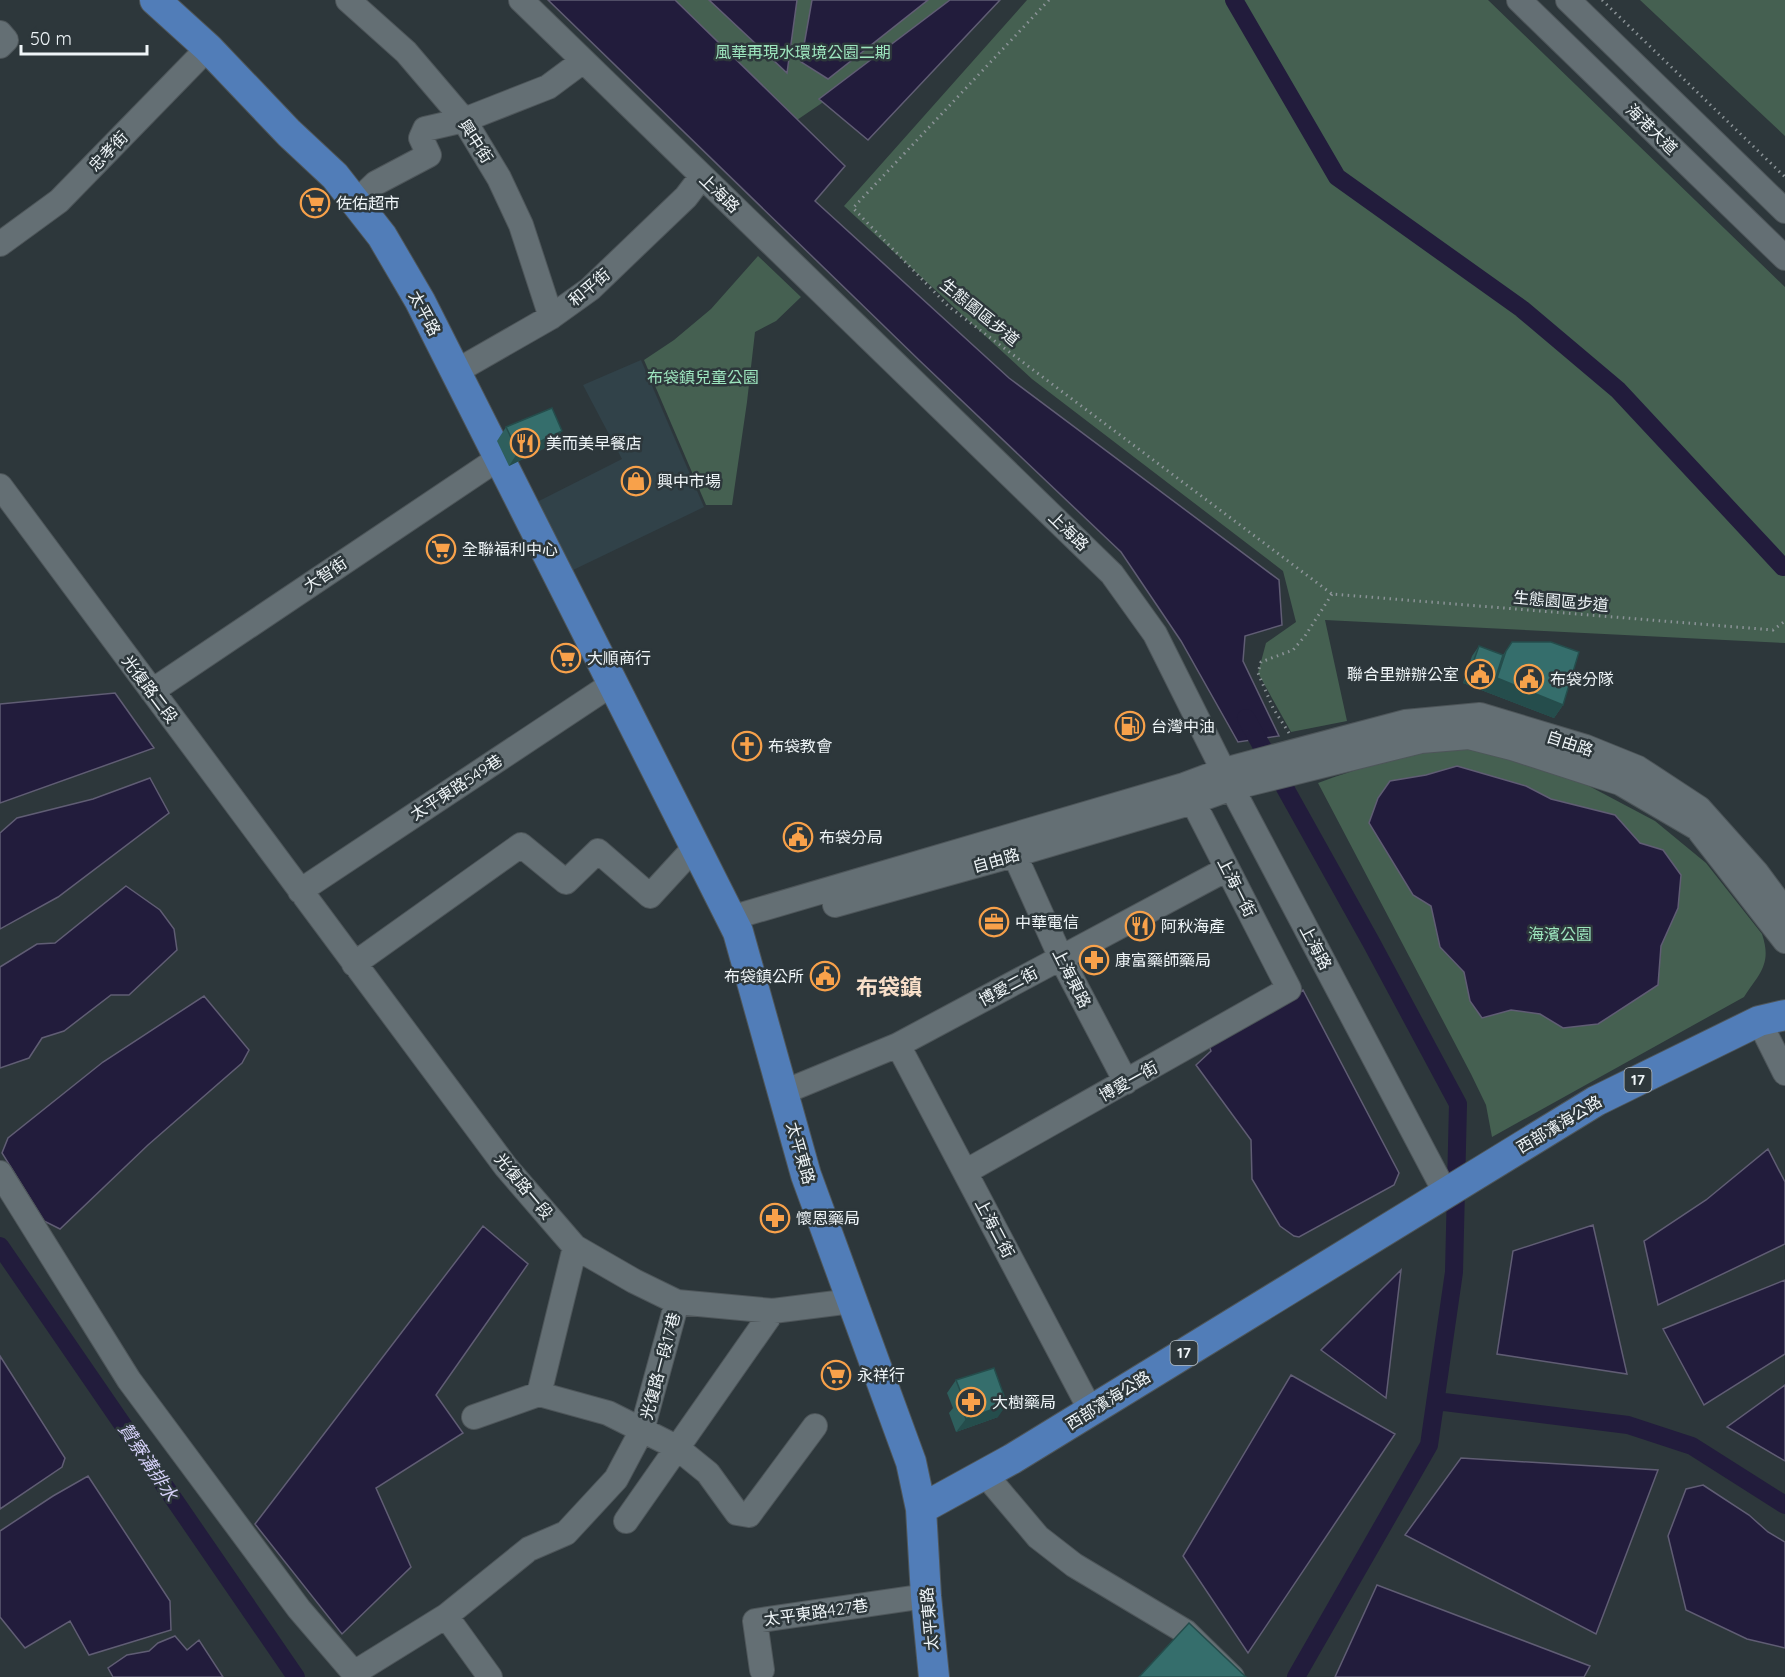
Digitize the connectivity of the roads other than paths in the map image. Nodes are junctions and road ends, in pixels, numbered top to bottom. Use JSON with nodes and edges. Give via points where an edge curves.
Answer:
{"nodes":[{"id":1,"x":155,"y":0,"type":"edge"},
{"id":2,"x":348,"y":0,"type":"edge"},
{"id":3,"x":521,"y":0,"type":"edge"},
{"id":4,"x":1519,"y":0,"type":"edge"},
{"id":5,"x":1568,"y":0,"type":"edge"},
{"id":6,"x":0,"y":33,"type":"edge"},
{"id":7,"x":0,"y":46,"type":"edge"},
{"id":8,"x":208,"y":48,"type":"junction"},
{"id":9,"x":584,"y":61,"type":"junction"},
{"id":10,"x":464,"y":120,"type":"junction"},
{"id":11,"x":702,"y":176,"type":"junction"},
{"id":12,"x":356,"y":202,"type":"junction"},
{"id":13,"x":1785,"y":211,"type":"edge"},
{"id":14,"x":0,"y":244,"type":"edge"},
{"id":15,"x":1785,"y":258,"type":"edge"},
{"id":16,"x":551,"y":317,"type":"junction"},
{"id":17,"x":456,"y":372,"type":"junction"},
{"id":18,"x":499,"y":458,"type":"junction"},
{"id":19,"x":0,"y":486,"type":"edge"},
{"id":20,"x":612,"y":684,"type":"junction"},
{"id":21,"x":152,"y":691,"type":"junction"},
{"id":22,"x":1302,"y":760,"type":"junction"},
{"id":23,"x":1238,"y":776,"type":"junction"},
{"id":24,"x":1189,"y":794,"type":"junction"},
{"id":25,"x":695,"y":847,"type":"junction"},
{"id":26,"x":1011,"y":847,"type":"junction"},
{"id":27,"x":1224,"y":862,"type":"junction"},
{"id":28,"x":300,"y":891,"type":"junction"},
{"id":29,"x":1785,"y":911,"type":"edge"},
{"id":30,"x":734,"y":925,"type":"junction"},
{"id":31,"x":1785,"y":941,"type":"edge"},
{"id":32,"x":1061,"y":958,"type":"junction"},
{"id":33,"x":354,"y":964,"type":"junction"},
{"id":34,"x":1289,"y":989,"type":"joint"},
{"id":35,"x":1772,"y":1018,"type":"edge"},
{"id":36,"x":898,"y":1045,"type":"junction"},
{"id":37,"x":1785,"y":1073,"type":"edge"},
{"id":38,"x":1126,"y":1082,"type":"junction"},
{"id":39,"x":784,"y":1092,"type":"junction"},
{"id":40,"x":965,"y":1172,"type":"junction"},
{"id":41,"x":0,"y":1173,"type":"edge"},
{"id":42,"x":1445,"y":1192,"type":"junction"},
{"id":43,"x":575,"y":1247,"type":"junction"},
{"id":44,"x":852,"y":1301,"type":"junction"},
{"id":45,"x":677,"y":1302,"type":"junction"},
{"id":46,"x":772,"y":1311,"type":"junction"},
{"id":47,"x":538,"y":1394,"type":"junction"},
{"id":48,"x":1091,"y":1411,"type":"junction"},
{"id":49,"x":474,"y":1417,"type":"dead end"},
{"id":50,"x":815,"y":1426,"type":"dead end"},
{"id":51,"x":642,"y":1430,"type":"junction"},
{"id":52,"x":676,"y":1448,"type":"junction"},
{"id":53,"x":984,"y":1473,"type":"junction"},
{"id":54,"x":921,"y":1509,"type":"junction"},
{"id":55,"x":626,"y":1521,"type":"dead end"},
{"id":56,"x":926,"y":1596,"type":"junction"},
{"id":57,"x":446,"y":1617,"type":"junction"},
{"id":58,"x":762,"y":1670,"type":"dead end"},
{"id":59,"x":490,"y":1677,"type":"edge"},
{"id":60,"x":934,"y":1677,"type":"edge"},
{"id":61,"x":1232,"y":1677,"type":"edge"}],
"edges":[{"from":1,"to":8,"type":"main road","name":"太平路"},
{"from":2,"to":10,"type":"street","name":"興中街","via":[[406,52]]},
{"from":3,"to":9,"type":"street","name":"上海路"},
{"from":4,"to":15,"type":"street","name":"海港大道"},
{"from":5,"to":13,"type":"street","name":"海港大道"},
{"from":6,"to":7,"type":"street","via":[[6,40]]},
{"from":8,"to":12,"type":"main road","name":"太平路"},
{"from":8,"to":14,"type":"street","name":"忠孝街","via":[[59,201]]},
{"from":9,"to":10,"type":"street","via":[[548,87]]},
{"from":9,"to":11,"type":"street","name":"上海路"},
{"from":10,"to":12,"type":"street","via":[[425,129],[421,138],[429,154],[376,183]]},
{"from":10,"to":16,"type":"street","name":"興中街","via":[[499,178],[521,225]]},
{"from":11,"to":16,"type":"street","name":"和平街","via":[[686,197],[590,289]]},
{"from":11,"to":23,"type":"street","name":"上海路","via":[[1112,574],[1155,634]]},
{"from":12,"to":17,"type":"main road","name":"太平路","via":[[382,236]]},
{"from":16,"to":17,"type":"street","name":"和平街"},
{"from":17,"to":18,"type":"main road","name":"太平路"},
{"from":18,"to":20,"type":"main road","name":"太平路"},
{"from":18,"to":21,"type":"street","name":"大智街"},
{"from":19,"to":21,"type":"street","name":"光復路二段"},
{"from":20,"to":25,"type":"main road","name":"太平東路"},
{"from":20,"to":28,"type":"street","name":"太平東路549巷"},
{"from":21,"to":28,"type":"street","name":"光復路二段"},
{"from":22,"to":23,"type":"street","name":"自由路"},
{"from":22,"to":29,"type":"street","name":"自由路","via":[[1405,722],[1480,715],[1586,747],[1638,768],[1699,808]]},
{"from":22,"to":31,"type":"street","name":"自由路","via":[[1469,737],[1620,783],[1697,828]]},
{"from":23,"to":24,"type":"street","name":"自由路"},
{"from":23,"to":42,"type":"street","name":"上海路"},
{"from":24,"to":26,"type":"street","name":"自由路"},
{"from":24,"to":27,"type":"street","name":"上海一街"},
{"from":25,"to":30,"type":"main road","name":"太平東路"},
{"from":25,"to":33,"type":"street","via":[[650,896],[598,851],[566,882],[521,845]]},
{"from":26,"to":30,"type":"street","name":"自由路"},
{"from":26,"to":32,"type":"street","name":"上海東路"},
{"from":27,"to":32,"type":"street","name":"博愛二街"},
{"from":27,"to":34,"type":"street","name":"上海一街"},
{"from":28,"to":33,"type":"street","name":"光復路一段"},
{"from":30,"to":39,"type":"main road","name":"太平東路"},
{"from":32,"to":36,"type":"street","name":"博愛二街"},
{"from":32,"to":38,"type":"street","name":"上海東路"},
{"from":33,"to":43,"type":"street","name":"光復路一段","via":[[506,1167]]},
{"from":34,"to":38,"type":"street","name":"博愛一街"},
{"from":35,"to":37,"type":"street"},
{"from":35,"to":42,"type":"main road","name":"西部濱海公路","number":"17","via":[[1596,1101]]},
{"from":36,"to":39,"type":"street","name":"博愛二街"},
{"from":36,"to":40,"type":"street","name":"上海二街"},
{"from":38,"to":40,"type":"street","name":"博愛一街"},
{"from":39,"to":44,"type":"main road","name":"太平東路","via":[[806,1175]]},
{"from":40,"to":48,"type":"street","name":"上海二街"},
{"from":41,"to":57,"type":"street","name":"光復路一段17巷","via":[[129,1380],[299,1609],[354,1673]]},
{"from":42,"to":48,"type":"main road","name":"西部濱海公路","number":"17"},
{"from":43,"to":45,"type":"street","name":"光復路一段"},
{"from":43,"to":47,"type":"street"},
{"from":44,"to":46,"type":"street","name":"光復路一段"},
{"from":44,"to":54,"type":"main road","name":"太平東路","via":[[911,1462]]},
{"from":45,"to":46,"type":"street","name":"光復路一段"},
{"from":45,"to":51,"type":"street","name":"光復路一段17巷"},
{"from":46,"to":52,"type":"street"},
{"from":47,"to":49,"type":"street"},
{"from":47,"to":51,"type":"street","via":[[608,1413]]},
{"from":48,"to":53,"type":"main road","name":"西部濱海公路","number":"17"},
{"from":50,"to":52,"type":"street","via":[[748,1515],[738,1513],[708,1473]]},
{"from":51,"to":52,"type":"street"},
{"from":51,"to":57,"type":"street","name":"光復路一段17巷","via":[[616,1479],[566,1533],[530,1549]]},
{"from":52,"to":55,"type":"street"},
{"from":53,"to":54,"type":"main road","name":"西部濱海公路","number":"17"},
{"from":53,"to":61,"type":"street","via":[[1038,1538],[1074,1565],[1186,1632]]},
{"from":54,"to":56,"type":"main road","name":"太平東路"},
{"from":56,"to":58,"type":"street","name":"太平東路427巷","via":[[755,1621]]},
{"from":56,"to":60,"type":"main road","name":"太平東路"},
{"from":57,"to":59,"type":"street"}]}
